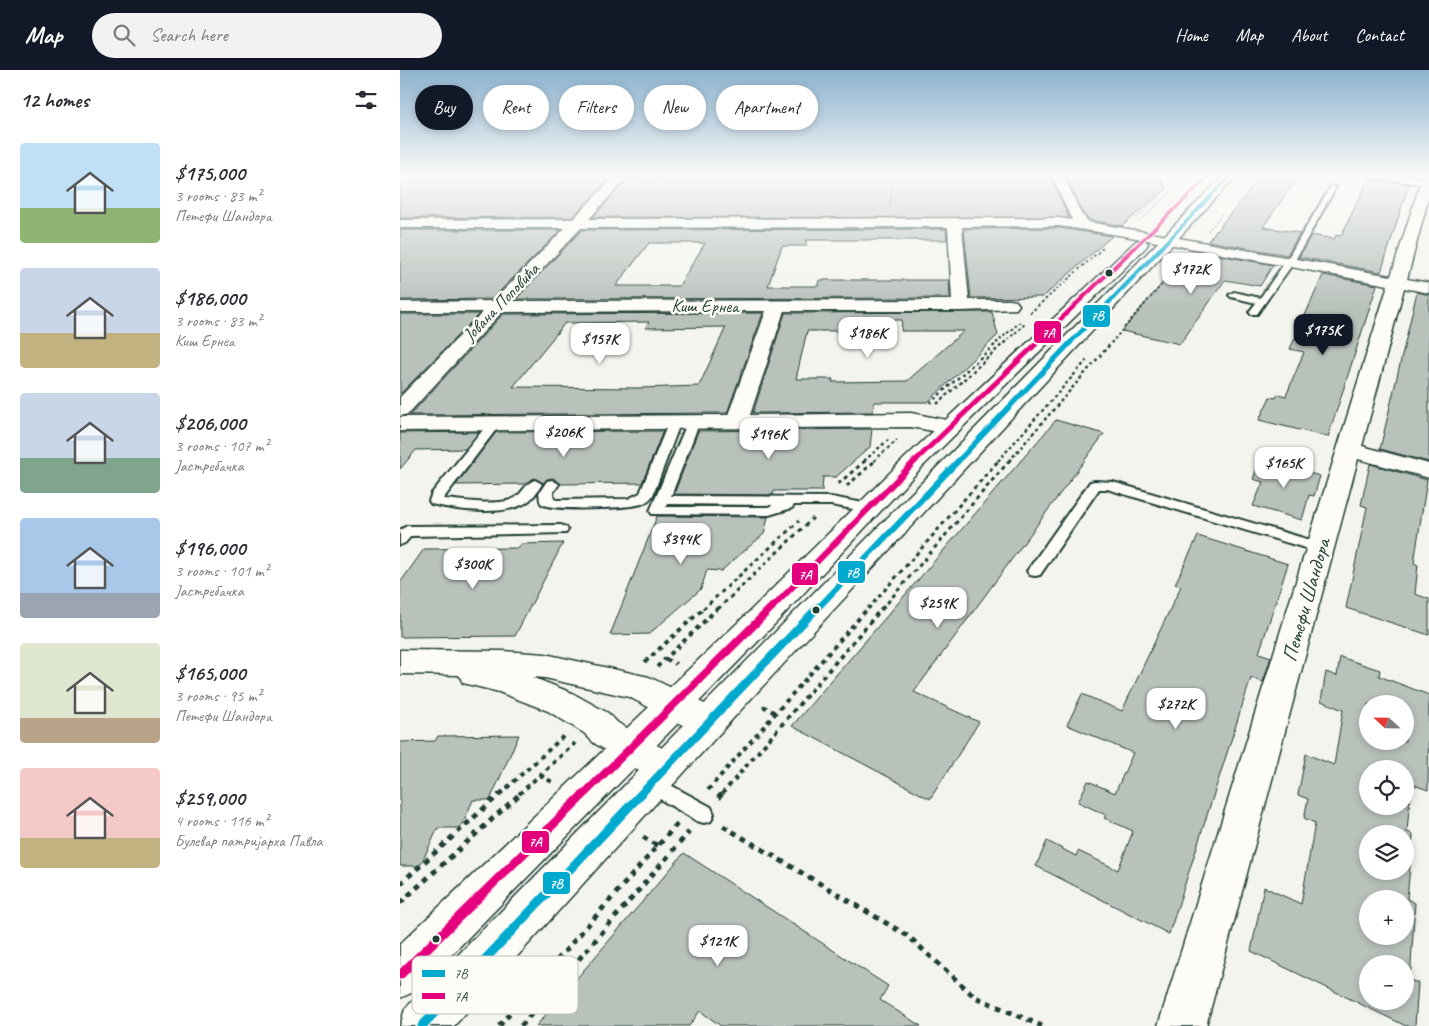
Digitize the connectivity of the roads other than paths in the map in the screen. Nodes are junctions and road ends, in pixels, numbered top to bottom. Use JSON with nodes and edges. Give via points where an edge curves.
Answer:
{"nodes":[{"id":1,"x":581,"y":219,"type":"edge"},
{"id":2,"x":1078,"y":219,"type":"edge"},
{"id":3,"x":1188,"y":219,"type":"edge"},
{"id":4,"x":1195,"y":219,"type":"edge"},
{"id":5,"x":1315,"y":219,"type":"edge"},
{"id":6,"x":1416,"y":219,"type":"edge"},
{"id":7,"x":954,"y":222,"type":"junction"},
{"id":8,"x":577,"y":223,"type":"junction"},
{"id":9,"x":400,"y":224,"type":"edge"},
{"id":10,"x":1084,"y":225,"type":"junction"},
{"id":11,"x":1176,"y":241,"type":"junction"},
{"id":12,"x":1290,"y":262,"type":"junction"},
{"id":13,"x":1397,"y":282,"type":"junction"},
{"id":14,"x":1429,"y":288,"type":"edge"},
{"id":15,"x":1234,"y":295,"type":"dead end"},
{"id":16,"x":1262,"y":301,"type":"junction"},
{"id":17,"x":1010,"y":305,"type":"dead end"},
{"id":18,"x":777,"y":306,"type":"junction"},
{"id":19,"x":961,"y":306,"type":"junction"},
{"id":20,"x":400,"y":307,"type":"edge"},
{"id":21,"x":496,"y":307,"type":"junction"},
{"id":22,"x":1254,"y":312,"type":"dead end"},
{"id":23,"x":400,"y":409,"type":"edge"},
{"id":24,"x":737,"y":420,"type":"junction"},
{"id":25,"x":684,"y":421,"type":"junction"},
{"id":26,"x":495,"y":423,"type":"junction"},
{"id":27,"x":400,"y":424,"type":"edge"},
{"id":28,"x":950,"y":427,"type":"junction"},
{"id":29,"x":1350,"y":450,"type":"junction"},
{"id":30,"x":1429,"y":471,"type":"edge"},
{"id":31,"x":535,"y":484,"type":"dead end"},
{"id":32,"x":552,"y":484,"type":"dead end"},
{"id":33,"x":869,"y":508,"type":"junction"},
{"id":34,"x":562,"y":530,"type":"dead end"},
{"id":35,"x":400,"y":540,"type":"edge"},
{"id":36,"x":1322,"y":548,"type":"junction"},
{"id":37,"x":1035,"y":571,"type":"dead end"},
{"id":38,"x":402,"y":662,"type":"edge"},
{"id":39,"x":675,"y":704,"type":"junction"},
{"id":40,"x":709,"y":722,"type":"junction"},
{"id":41,"x":630,"y":748,"type":"junction"},
{"id":42,"x":657,"y":776,"type":"junction"},
{"id":43,"x":698,"y":811,"type":"road end"},
{"id":44,"x":419,"y":956,"type":"edge"},
{"id":45,"x":488,"y":956,"type":"edge"},
{"id":46,"x":412,"y":963,"type":"edge"},
{"id":47,"x":400,"y":975,"type":"edge"},
{"id":48,"x":433,"y":1014,"type":"edge"},
{"id":49,"x":422,"y":1026,"type":"edge"},
{"id":50,"x":1182,"y":1026,"type":"edge"}],
"edges":[{"from":1,"to":8,"type":"street","name":"Јована Поповића"},
{"from":2,"to":10,"type":"street"},
{"from":3,"to":11,"type":"street"},
{"from":4,"to":11,"type":"street"},
{"from":5,"to":12,"type":"lane"},
{"from":6,"to":13,"type":"street","name":"Петефи Шандора"},
{"from":7,"to":8,"type":"street"},
{"from":7,"to":10,"type":"street"},
{"from":7,"to":19,"type":"street"},
{"from":8,"to":9,"type":"street"},
{"from":8,"to":21,"type":"street","name":"Јована Поповића"},
{"from":10,"to":11,"type":"street"},
{"from":11,"to":12,"type":"street"},
{"from":11,"to":28,"type":"street"},
{"from":11,"to":40,"type":"street"},
{"from":12,"to":13,"type":"street"},
{"from":12,"to":16,"type":"lane"},
{"from":13,"to":14,"type":"street"},
{"from":13,"to":29,"type":"street","name":"Петефи Шандора"},
{"from":15,"to":16,"type":"lane"},
{"from":16,"to":22,"type":"lane"},
{"from":17,"to":19,"type":"street","name":"Киш Ернеа"},
{"from":18,"to":19,"type":"street","name":"Киш Ернеа"},
{"from":18,"to":21,"type":"street","name":"Киш Ернеа"},
{"from":18,"to":24,"type":"street"},
{"from":20,"to":21,"type":"street","name":"Киш Ернеа"},
{"from":21,"to":23,"type":"street","name":"Јована Поповића"},
{"from":24,"to":25,"type":"street"},
{"from":24,"to":28,"type":"street","via":[[915,420]]},
{"from":25,"to":26,"type":"street"},
{"from":25,"to":32,"type":"lane","via":[[646,495],[640,500],[556,504],[547,501],[546,493]]},
{"from":25,"to":33,"type":"lane","via":[[657,512],[769,511],[802,500]]},
{"from":26,"to":27,"type":"street"},
{"from":26,"to":31,"type":"lane","via":[[436,501],[500,505],[518,502]]},
{"from":28,"to":33,"type":"street"},
{"from":29,"to":30,"type":"street"},
{"from":29,"to":36,"type":"street","name":"Петефи Шандора"},
{"from":33,"to":39,"type":"street"},
{"from":34,"to":35,"type":"lane","via":[[407,531]]},
{"from":36,"to":37,"type":"lane","via":[[1096,485]]},
{"from":36,"to":50,"type":"street","name":"Петефи Шандора"},
{"from":38,"to":39,"type":"street","via":[[545,666],[630,685]]},
{"from":38,"to":41,"type":"street","via":[[504,680],[560,702]]},
{"from":39,"to":40,"type":"street"},
{"from":39,"to":41,"type":"street"},
{"from":40,"to":42,"type":"street"},
{"from":41,"to":42,"type":"street"},
{"from":41,"to":44,"type":"street"},
{"from":42,"to":43,"type":"lane"},
{"from":42,"to":45,"type":"street"},
{"from":46,"to":47,"type":"street"},
{"from":48,"to":49,"type":"street"}]}
